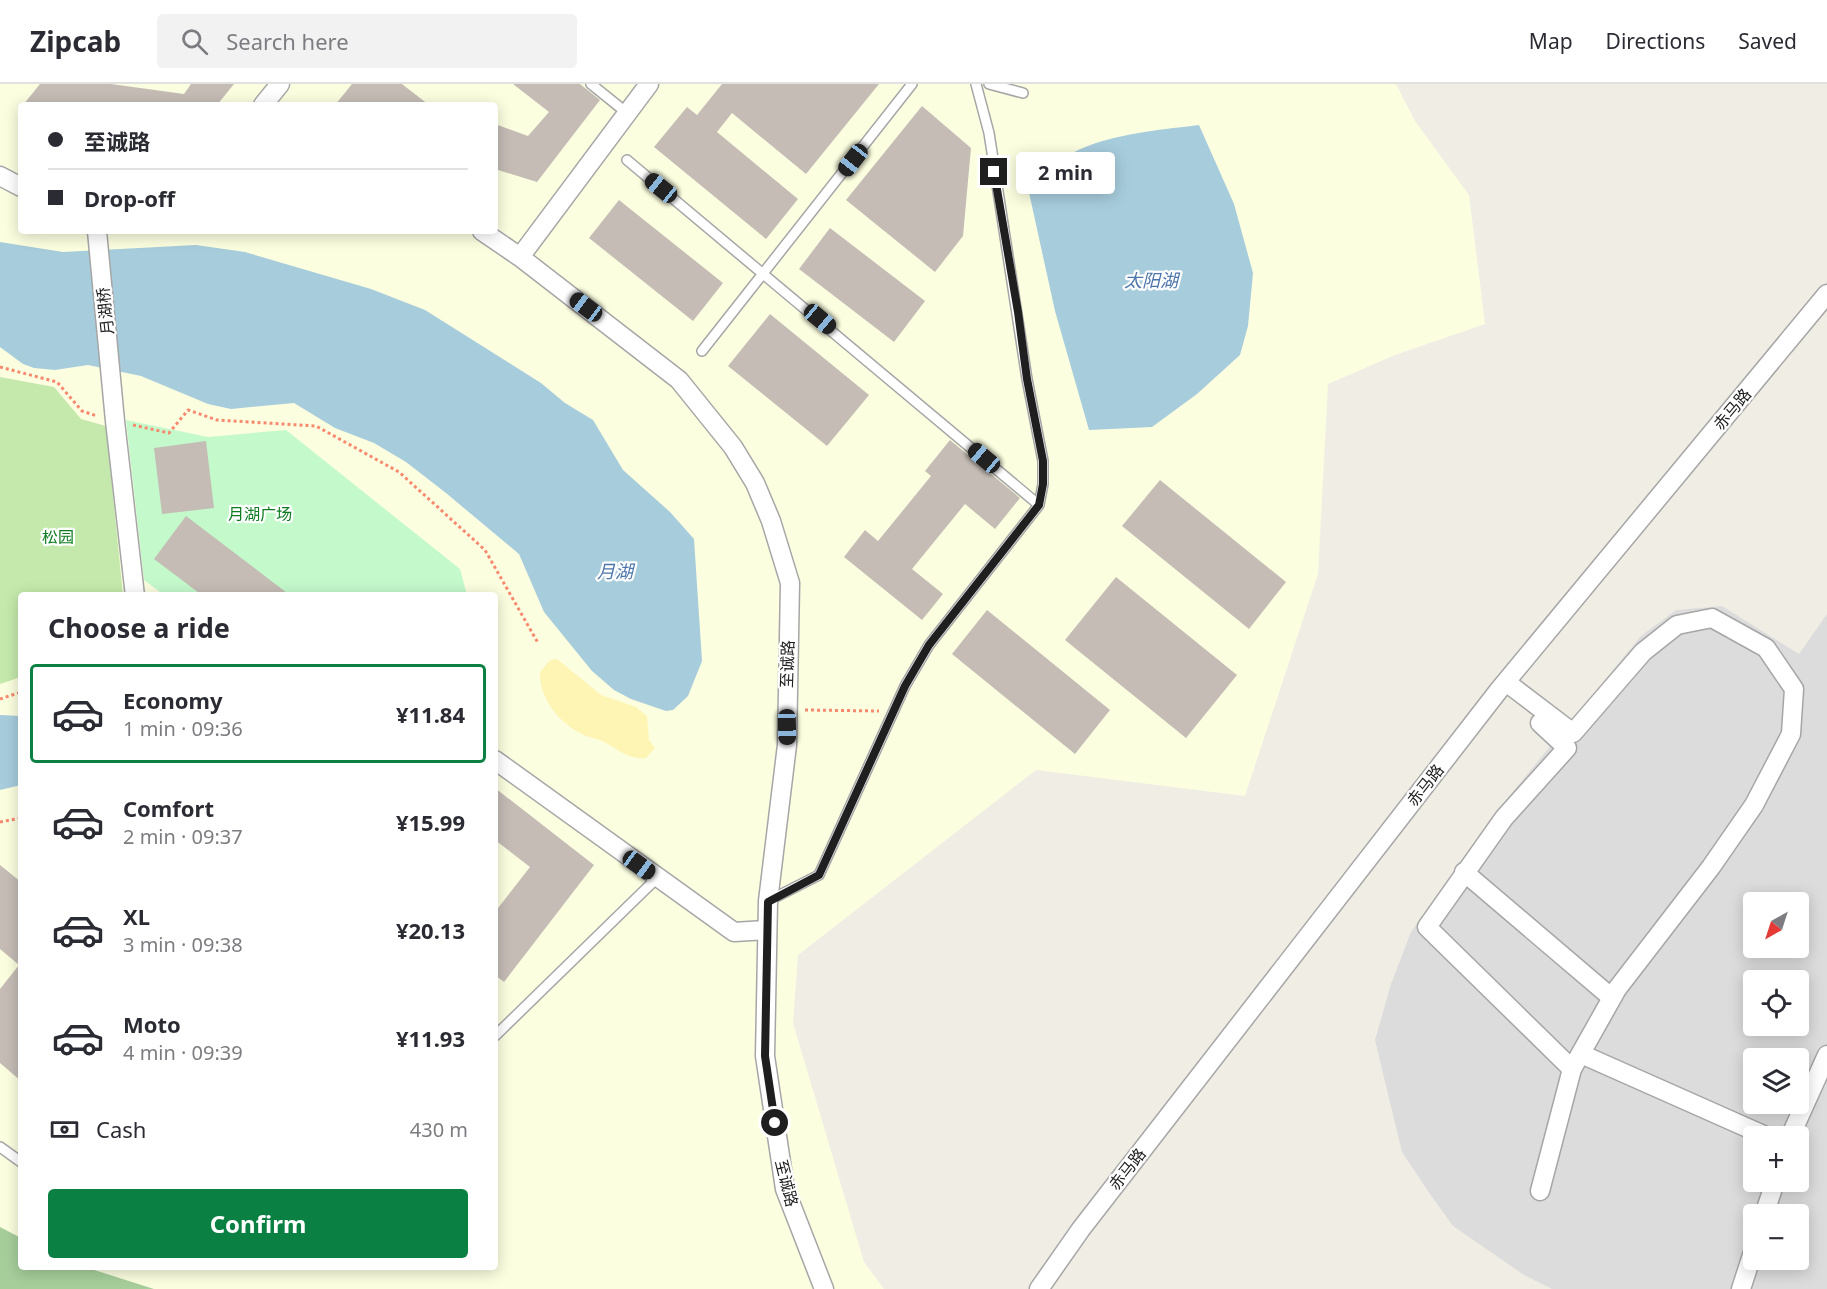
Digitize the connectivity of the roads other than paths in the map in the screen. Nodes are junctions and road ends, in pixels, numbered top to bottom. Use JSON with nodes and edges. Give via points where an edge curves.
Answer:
{"nodes":[{"id":1,"x":280,"y":84,"type":"edge"},
{"id":2,"x":591,"y":84,"type":"edge"},
{"id":3,"x":649,"y":84,"type":"edge"},
{"id":4,"x":912,"y":84,"type":"edge"},
{"id":5,"x":976,"y":84,"type":"edge"},
{"id":6,"x":989,"y":84,"type":"edge"},
{"id":7,"x":1023,"y":93,"type":"dead end"},
{"id":8,"x":265,"y":102,"type":"edge"},
{"id":9,"x":627,"y":112,"type":"junction"},
{"id":10,"x":627,"y":160,"type":"dead end"},
{"id":11,"x":0,"y":176,"type":"edge"},
{"id":12,"x":18,"y":185,"type":"edge"},
{"id":13,"x":486,"y":234,"type":"edge"},
{"id":14,"x":98,"y":236,"type":"edge"},
{"id":15,"x":520,"y":257,"type":"junction"},
{"id":16,"x":765,"y":273,"type":"junction"},
{"id":17,"x":1827,"y":294,"type":"edge"},
{"id":18,"x":702,"y":351,"type":"dead end"},
{"id":19,"x":1039,"y":505,"type":"junction"},
{"id":20,"x":135,"y":592,"type":"edge"},
{"id":21,"x":1502,"y":686,"type":"junction"},
{"id":22,"x":498,"y":762,"type":"edge"},
{"id":23,"x":1464,"y":872,"type":"junction"},
{"id":24,"x":657,"y":878,"type":"junction"},
{"id":25,"x":768,"y":902,"type":"junction"},
{"id":26,"x":766,"y":930,"type":"junction"},
{"id":27,"x":1612,"y":998,"type":"junction"},
{"id":28,"x":498,"y":1033,"type":"edge"},
{"id":29,"x":1827,"y":1054,"type":"edge"},
{"id":30,"x":1577,"y":1061,"type":"junction"},
{"id":31,"x":1795,"y":1126,"type":"edge"},
{"id":32,"x":1743,"y":1127,"type":"edge"},
{"id":33,"x":0,"y":1147,"type":"edge"},
{"id":34,"x":18,"y":1160,"type":"edge"},
{"id":35,"x":1539,"y":1191,"type":"dead end"},
{"id":36,"x":1747,"y":1270,"type":"edge"},
{"id":37,"x":824,"y":1289,"type":"edge"},
{"id":38,"x":1039,"y":1289,"type":"edge"},
{"id":39,"x":1741,"y":1289,"type":"edge"}],
"edges":[{"from":1,"to":8,"type":"street"},
{"from":2,"to":9,"type":"lane"},
{"from":3,"to":9,"type":"street"},
{"from":4,"to":16,"type":"lane"},
{"from":5,"to":19,"type":"lane","via":[[989,133],[1043,461]]},
{"from":6,"to":7,"type":"lane"},
{"from":9,"to":15,"type":"street"},
{"from":10,"to":16,"type":"lane"},
{"from":11,"to":12,"type":"street"},
{"from":13,"to":15,"type":"street","name":"至诚路"},
{"from":14,"to":20,"type":"street","name":"月湖桥"},
{"from":15,"to":25,"type":"street","name":"至诚路","via":[[679,380],[727,438],[755,483],[771,520],[790,583],[787,745]]},
{"from":16,"to":18,"type":"lane"},
{"from":16,"to":19,"type":"lane"},
{"from":17,"to":21,"type":"street","name":"赤马路"},
{"from":19,"to":25,"type":"lane","via":[[929,645],[893,713],[819,875]]},
{"from":21,"to":23,"type":"street","via":[[1567,748],[1504,818]]},
{"from":21,"to":27,"type":"street","via":[[1573,733],[1643,652],[1677,625],[1712,618],[1766,648],[1794,689],[1791,734],[1754,805]]},
{"from":21,"to":38,"type":"street","name":"赤马路","via":[[1088,1219]]},
{"from":22,"to":24,"type":"street"},
{"from":23,"to":27,"type":"street"},
{"from":23,"to":30,"type":"street","via":[[1427,927]]},
{"from":24,"to":26,"type":"street","via":[[734,932]]},
{"from":24,"to":28,"type":"lane"},
{"from":25,"to":26,"type":"street","name":"至诚路"},
{"from":26,"to":37,"type":"street","name":"至诚路","via":[[765,1056],[785,1189]]},
{"from":27,"to":30,"type":"street"},
{"from":29,"to":31,"type":"street"},
{"from":30,"to":32,"type":"street"},
{"from":30,"to":35,"type":"street"},
{"from":33,"to":34,"type":"lane"},
{"from":36,"to":39,"type":"street"}]}
